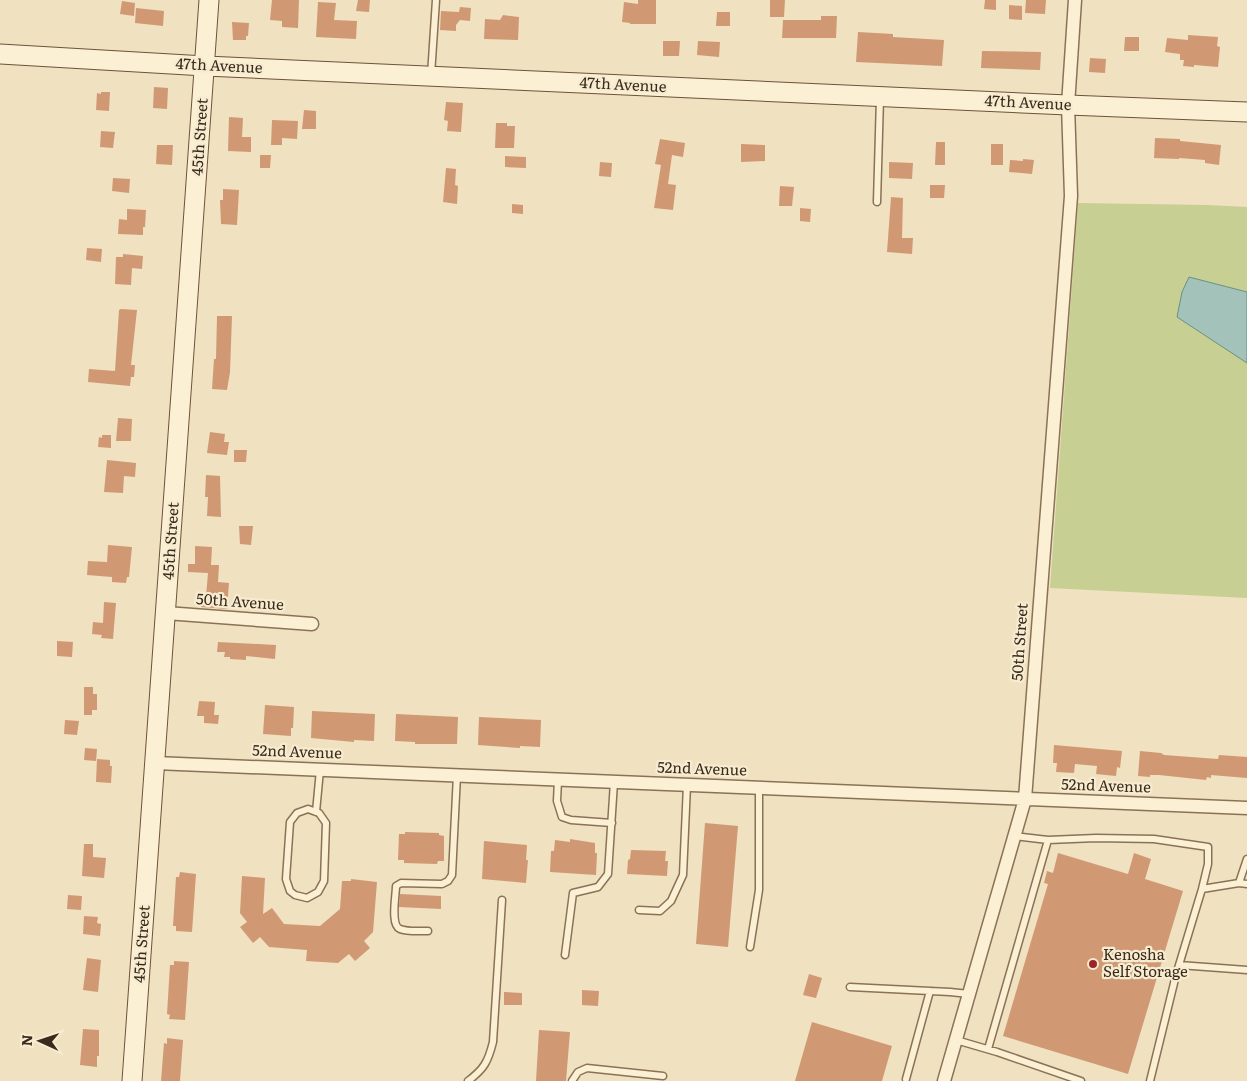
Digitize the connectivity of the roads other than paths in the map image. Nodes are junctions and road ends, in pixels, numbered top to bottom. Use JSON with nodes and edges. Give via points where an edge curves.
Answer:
{"nodes":[{"id":1,"x":209,"y":0,"type":"edge"},
{"id":2,"x":436,"y":0,"type":"edge"},
{"id":3,"x":1075,"y":0,"type":"edge"},
{"id":4,"x":0,"y":54,"type":"edge"},
{"id":5,"x":205,"y":66,"type":"junction"},
{"id":6,"x":431,"y":76,"type":"junction"},
{"id":7,"x":880,"y":97,"type":"junction"},
{"id":8,"x":1068,"y":105,"type":"junction"},
{"id":9,"x":1247,"y":112,"type":"edge"},
{"id":10,"x":877,"y":202,"type":"dead end"},
{"id":11,"x":166,"y":613,"type":"junction"},
{"id":12,"x":312,"y":624,"type":"dead end"},
{"id":13,"x":155,"y":763,"type":"junction"},
{"id":14,"x":320,"y":770,"type":"junction"},
{"id":15,"x":456,"y":775,"type":"junction"},
{"id":16,"x":558,"y":780,"type":"junction"},
{"id":17,"x":614,"y":782,"type":"junction"},
{"id":18,"x":687,"y":785,"type":"junction"},
{"id":19,"x":759,"y":788,"type":"junction"},
{"id":20,"x":1025,"y":799,"type":"junction"},
{"id":21,"x":1247,"y":808,"type":"edge"},
{"id":22,"x":316,"y":812,"type":"junction"},
{"id":23,"x":612,"y":823,"type":"junction"},
{"id":24,"x":1014,"y":836,"type":"junction"},
{"id":25,"x":1048,"y":840,"type":"junction"},
{"id":26,"x":1247,"y":859,"type":"edge"},
{"id":27,"x":1239,"y":883,"type":"junction"},
{"id":28,"x":1247,"y":884,"type":"edge"},
{"id":29,"x":1202,"y":889,"type":"junction"},
{"id":30,"x":502,"y":900,"type":"dead end"},
{"id":31,"x":639,"y":910,"type":"dead end"},
{"id":32,"x":428,"y":931,"type":"dead end"},
{"id":33,"x":750,"y":947,"type":"dead end"},
{"id":34,"x":565,"y":955,"type":"dead end"},
{"id":35,"x":1179,"y":965,"type":"junction"},
{"id":36,"x":1247,"y":970,"type":"edge"},
{"id":37,"x":850,"y":987,"type":"dead end"},
{"id":38,"x":930,"y":991,"type":"junction"},
{"id":39,"x":969,"y":994,"type":"junction"},
{"id":40,"x":956,"y":1040,"type":"junction"},
{"id":41,"x":988,"y":1049,"type":"junction"},
{"id":42,"x":663,"y":1076,"type":"dead end"},
{"id":43,"x":906,"y":1079,"type":"dead end"},
{"id":44,"x":132,"y":1081,"type":"edge"},
{"id":45,"x":468,"y":1081,"type":"edge"},
{"id":46,"x":572,"y":1081,"type":"edge"},
{"id":47,"x":945,"y":1081,"type":"edge"},
{"id":48,"x":1081,"y":1081,"type":"edge"},
{"id":49,"x":1150,"y":1081,"type":"edge"}],
"edges":[{"from":1,"to":5,"type":"street","name":"45th Street"},
{"from":2,"to":6,"type":"lane"},
{"from":3,"to":8,"type":"street"},
{"from":4,"to":5,"type":"street","name":"47th Avenue"},
{"from":5,"to":6,"type":"street","name":"47th Avenue"},
{"from":5,"to":11,"type":"street","name":"45th Street"},
{"from":6,"to":7,"type":"street","name":"47th Avenue"},
{"from":7,"to":8,"type":"street","name":"47th Avenue"},
{"from":7,"to":10,"type":"lane"},
{"from":8,"to":9,"type":"street","name":"47th Avenue"},
{"from":8,"to":20,"type":"street","name":"50th Street","via":[[1071,196]]},
{"from":11,"to":12,"type":"street","name":"50th Avenue"},
{"from":11,"to":13,"type":"street","name":"45th Street"},
{"from":13,"to":14,"type":"street","name":"52nd Avenue"},
{"from":13,"to":44,"type":"street","name":"45th Street"},
{"from":14,"to":15,"type":"street","name":"52nd Avenue"},
{"from":14,"to":22,"type":"lane"},
{"from":15,"to":16,"type":"street","name":"52nd Avenue"},
{"from":15,"to":32,"type":"lane","via":[[452,874],[448,882],[401,883],[396,886],[396,926]]},
{"from":16,"to":17,"type":"street","name":"52nd Avenue"},
{"from":16,"to":23,"type":"lane","via":[[557,801],[562,817]]},
{"from":17,"to":18,"type":"street","name":"52nd Avenue"},
{"from":17,"to":23,"type":"lane"},
{"from":18,"to":19,"type":"street","name":"52nd Avenue"},
{"from":18,"to":31,"type":"lane","via":[[683,875],[671,901],[660,911]]},
{"from":19,"to":20,"type":"street","name":"52nd Avenue"},
{"from":19,"to":33,"type":"lane","via":[[759,890]]},
{"from":20,"to":21,"type":"street","name":"52nd Avenue"},
{"from":20,"to":24,"type":"street","name":"50th Street"},
{"from":22,"to":22,"type":"lane","via":[[308,809],[297,812],[288,828],[287,885],[300,898],[313,896],[324,881],[326,823]]},
{"from":23,"to":34,"type":"lane","via":[[608,874],[598,887],[573,893]]},
{"from":24,"to":25,"type":"lane"},
{"from":24,"to":39,"type":"street","name":"50th Street"},
{"from":25,"to":29,"type":"lane","via":[[1154,839],[1208,847]]},
{"from":25,"to":41,"type":"lane"},
{"from":26,"to":27,"type":"lane"},
{"from":27,"to":28,"type":"lane"},
{"from":27,"to":29,"type":"lane"},
{"from":29,"to":35,"type":"lane"},
{"from":30,"to":45,"type":"lane","via":[[493,1042],[489,1059]]},
{"from":35,"to":36,"type":"lane"},
{"from":35,"to":49,"type":"lane"},
{"from":37,"to":38,"type":"lane"},
{"from":38,"to":39,"type":"lane"},
{"from":38,"to":43,"type":"lane"},
{"from":39,"to":40,"type":"street","name":"50th Street"},
{"from":40,"to":41,"type":"lane"},
{"from":40,"to":47,"type":"street","name":"50th Street"},
{"from":41,"to":48,"type":"lane"},
{"from":42,"to":46,"type":"lane","via":[[586,1068],[578,1072]]}]}
